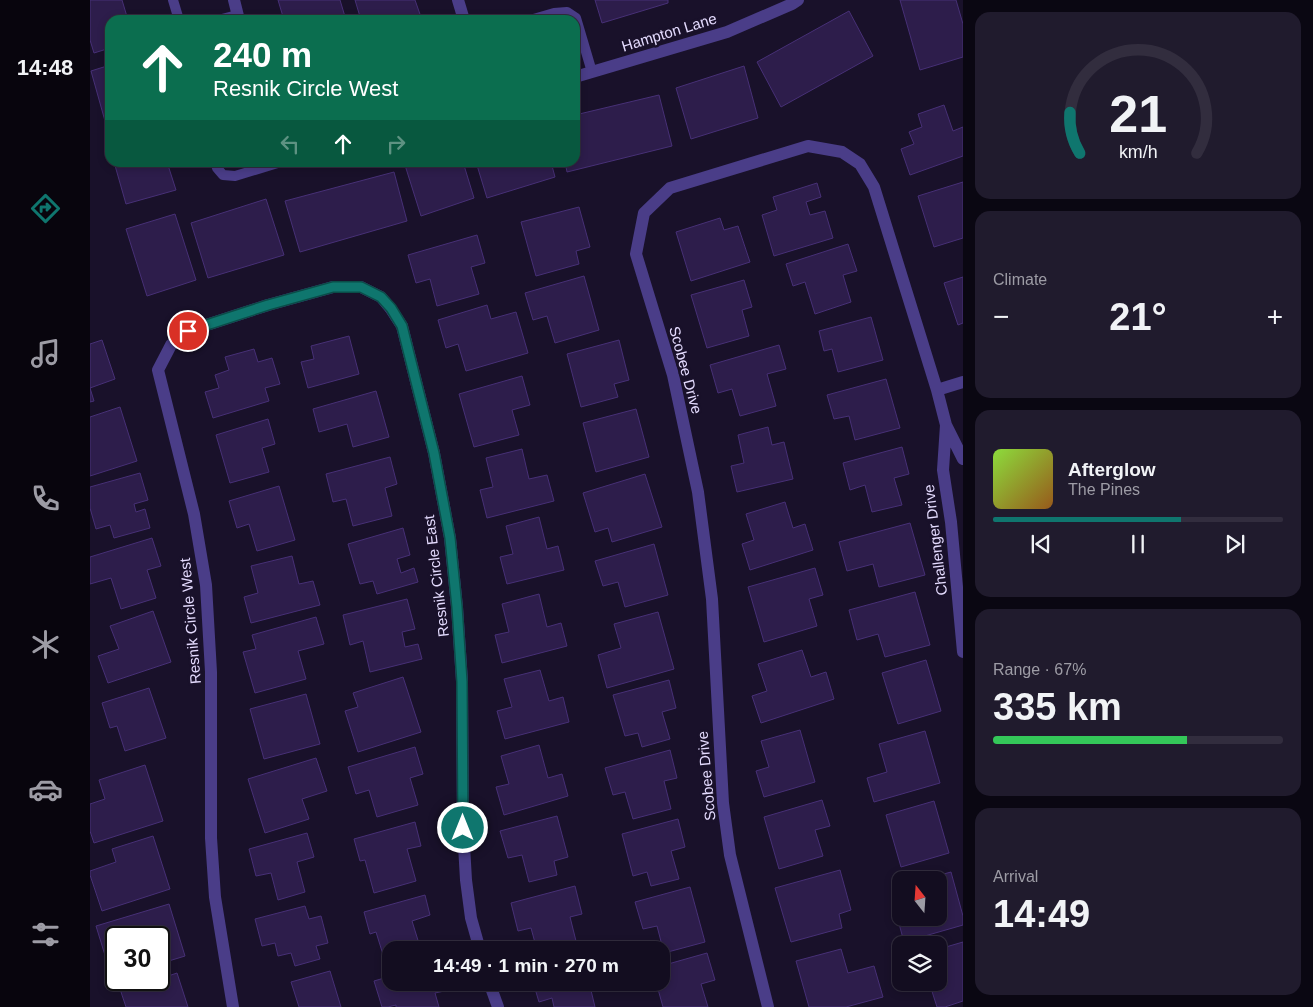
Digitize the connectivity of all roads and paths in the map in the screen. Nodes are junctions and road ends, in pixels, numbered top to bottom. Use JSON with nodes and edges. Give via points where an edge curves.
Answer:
{"nodes":[{"id":1,"x":173,"y":0,"type":"edge"},
{"id":2,"x":234,"y":0,"type":"edge"},
{"id":3,"x":458,"y":0,"type":"edge"},
{"id":4,"x":798,"y":0,"type":"edge"},
{"id":5,"x":178,"y":15,"type":"edge"},
{"id":6,"x":238,"y":15,"type":"edge"},
{"id":7,"x":462,"y":15,"type":"edge"},
{"id":8,"x":547,"y":15,"type":"edge"},
{"id":9,"x":572,"y":15,"type":"edge"},
{"id":10,"x":580,"y":32,"type":"edge"},
{"id":11,"x":592,"y":72,"type":"junction"},
{"id":12,"x":580,"y":76,"type":"edge"},
{"id":13,"x":217,"y":167,"type":"edge"},
{"id":14,"x":265,"y":167,"type":"edge"},
{"id":15,"x":268,"y":305,"type":"joint"},
{"id":16,"x":963,"y":382,"type":"edge"},
{"id":17,"x":937,"y":390,"type":"junction"},
{"id":18,"x":946,"y":425,"type":"junction"},
{"id":19,"x":963,"y":459,"type":"edge"},
{"id":20,"x":959,"y":565,"type":"edge"},
{"id":21,"x":963,"y":652,"type":"edge"},
{"id":22,"x":477,"y":941,"type":"edge"},
{"id":23,"x":492,"y":991,"type":"edge"},
{"id":24,"x":233,"y":1007,"type":"edge"},
{"id":25,"x":498,"y":1007,"type":"edge"},
{"id":26,"x":768,"y":1007,"type":"edge"}],
"edges":[{"from":1,"to":5,"type":"lane"},
{"from":2,"to":6,"type":"street"},
{"from":3,"to":7,"type":"street"},
{"from":4,"to":11,"type":"street","name":"Hampton Lane","via":[[727,32]]},
{"from":8,"to":9,"type":"lane","via":[[567,12]]},
{"from":10,"to":11,"type":"lane"},
{"from":11,"to":12,"type":"street","name":"Hampton Lane"},
{"from":13,"to":14,"type":"lane","via":[[223,175],[235,176]]},
{"from":15,"to":22,"type":"street","name":"Resnik Circle East","via":[[333,287],[361,287],[381,297],[402,326],[434,453],[450,538],[462,682],[466,880]]},
{"from":15,"to":24,"type":"street","name":"Resnik Circle West","via":[[188,331],[171,345],[158,370],[194,514],[206,585],[211,672],[211,838],[215,897]]},
{"from":16,"to":17,"type":"street"},
{"from":17,"to":18,"type":"street","name":"Challenger Drive"},
{"from":17,"to":26,"type":"street","name":"Scobee Drive","via":[[874,187],[860,164],[842,152],[808,146],[670,188],[644,213],[636,254],[673,375],[698,492],[712,599],[723,803],[730,855]]},
{"from":18,"to":19,"type":"street","name":"Challenger Drive"},
{"from":18,"to":20,"type":"street","name":"Challenger Drive","via":[[943,470]]},
{"from":20,"to":21,"type":"street","name":"Challenger Drive"},
{"from":23,"to":25,"type":"street"}]}
